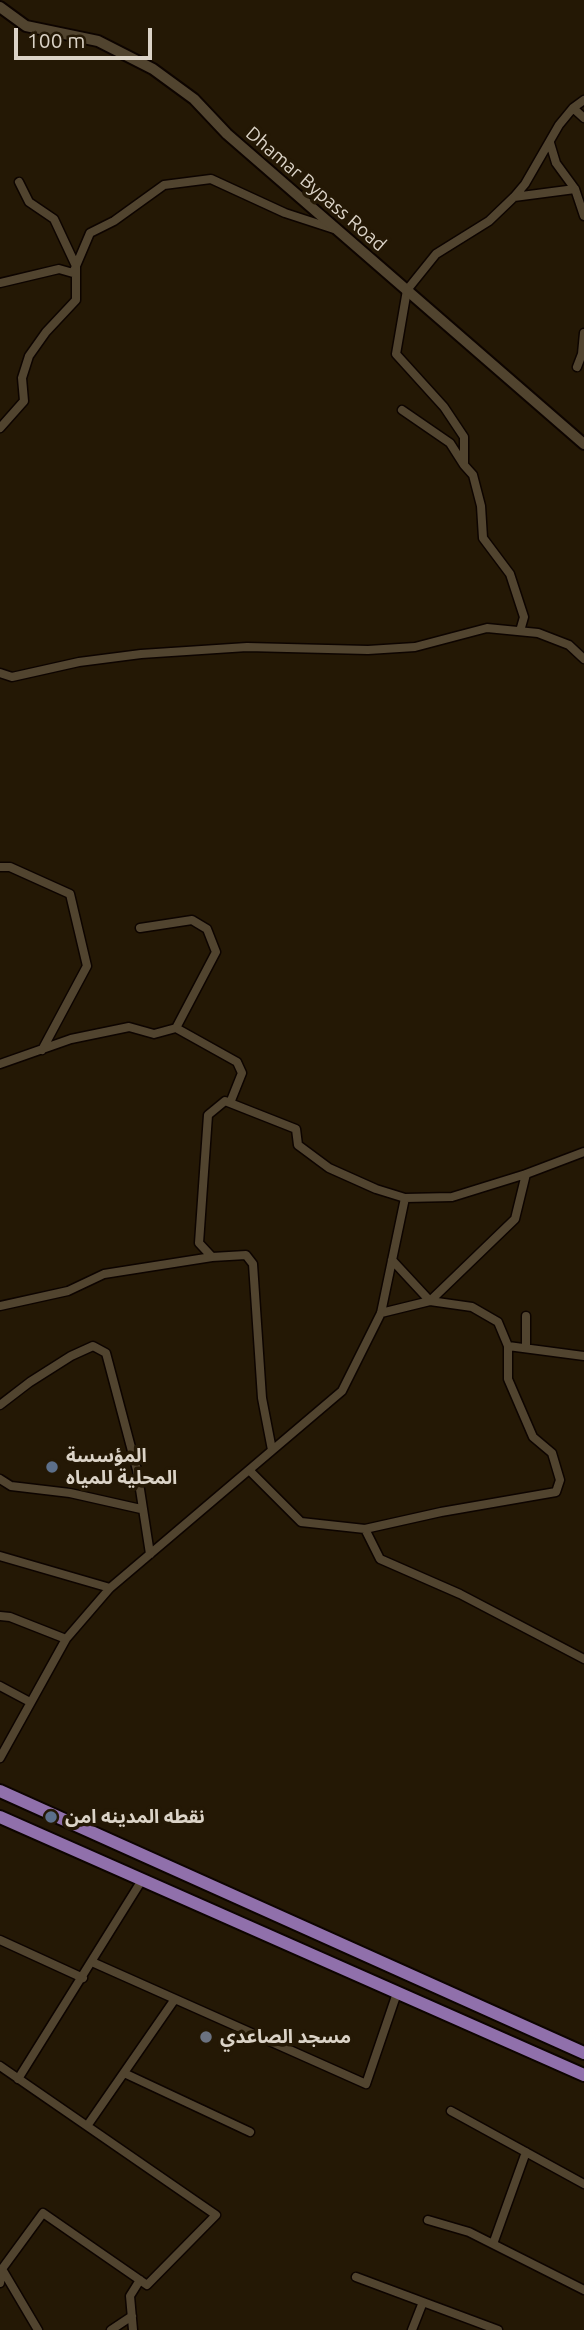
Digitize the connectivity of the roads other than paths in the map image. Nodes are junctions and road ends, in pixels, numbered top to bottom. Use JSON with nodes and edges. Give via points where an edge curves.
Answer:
{"nodes":[{"id":1,"x":0,"y":7,"type":"edge"},
{"id":2,"x":584,"y":100,"type":"edge"},
{"id":3,"x":573,"y":108,"type":"junction"},
{"id":4,"x":584,"y":118,"type":"edge"},
{"id":5,"x":550,"y":143,"type":"junction"},
{"id":6,"x":19,"y":182,"type":"dead end"},
{"id":7,"x":575,"y":189,"type":"junction"},
{"id":8,"x":514,"y":197,"type":"junction"},
{"id":9,"x":584,"y":216,"type":"edge"},
{"id":10,"x":337,"y":229,"type":"junction"},
{"id":11,"x":76,"y":265,"type":"junction"},
{"id":12,"x":0,"y":283,"type":"edge"},
{"id":13,"x":407,"y":290,"type":"junction"},
{"id":14,"x":584,"y":333,"type":"edge"},
{"id":15,"x":583,"y":353,"type":"edge"},
{"id":16,"x":577,"y":367,"type":"dead end"},
{"id":17,"x":402,"y":410,"type":"dead end"},
{"id":18,"x":0,"y":428,"type":"edge"},
{"id":19,"x":584,"y":444,"type":"edge"},
{"id":20,"x":464,"y":465,"type":"junction"},
{"id":21,"x":520,"y":631,"type":"junction"},
{"id":22,"x":584,"y":659,"type":"edge"},
{"id":23,"x":0,"y":673,"type":"edge"},
{"id":24,"x":0,"y":867,"type":"edge"},
{"id":25,"x":140,"y":928,"type":"dead end"},
{"id":26,"x":176,"y":1028,"type":"junction"},
{"id":27,"x":41,"y":1050,"type":"junction"},
{"id":28,"x":0,"y":1064,"type":"edge"},
{"id":29,"x":229,"y":1103,"type":"junction"},
{"id":30,"x":584,"y":1152,"type":"edge"},
{"id":31,"x":526,"y":1174,"type":"junction"},
{"id":32,"x":405,"y":1198,"type":"junction"},
{"id":33,"x":212,"y":1257,"type":"junction"},
{"id":34,"x":392,"y":1260,"type":"junction"},
{"id":35,"x":430,"y":1301,"type":"junction"},
{"id":36,"x":0,"y":1307,"type":"edge"},
{"id":37,"x":381,"y":1313,"type":"junction"},
{"id":38,"x":526,"y":1316,"type":"dead end"},
{"id":39,"x":508,"y":1346,"type":"junction"},
{"id":40,"x":527,"y":1348,"type":"junction"},
{"id":41,"x":584,"y":1356,"type":"edge"},
{"id":42,"x":0,"y":1405,"type":"edge"},
{"id":43,"x":272,"y":1450,"type":"junction"},
{"id":44,"x":249,"y":1470,"type":"junction"},
{"id":45,"x":0,"y":1479,"type":"edge"},
{"id":46,"x":141,"y":1509,"type":"junction"},
{"id":47,"x":365,"y":1529,"type":"junction"},
{"id":48,"x":150,"y":1554,"type":"junction"},
{"id":49,"x":0,"y":1556,"type":"edge"},
{"id":50,"x":110,"y":1588,"type":"junction"},
{"id":51,"x":0,"y":1616,"type":"edge"},
{"id":52,"x":66,"y":1639,"type":"junction"},
{"id":53,"x":584,"y":1659,"type":"edge"},
{"id":54,"x":0,"y":1686,"type":"edge"},
{"id":55,"x":30,"y":1702,"type":"junction"},
{"id":56,"x":0,"y":1758,"type":"edge"},
{"id":57,"x":0,"y":1791,"type":"edge"},
{"id":58,"x":0,"y":1817,"type":"edge"},
{"id":59,"x":90,"y":1832,"type":"junction"},
{"id":60,"x":80,"y":1852,"type":"junction"},
{"id":61,"x":142,"y":1880,"type":"junction"},
{"id":62,"x":0,"y":1940,"type":"edge"},
{"id":63,"x":93,"y":1962,"type":"junction"},
{"id":64,"x":83,"y":1978,"type":"junction"},
{"id":65,"x":397,"y":1993,"type":"junction"},
{"id":66,"x":175,"y":1999,"type":"junction"},
{"id":67,"x":584,"y":2053,"type":"edge"},
{"id":68,"x":0,"y":2066,"type":"edge"},
{"id":69,"x":124,"y":2073,"type":"junction"},
{"id":70,"x":584,"y":2075,"type":"edge"},
{"id":71,"x":18,"y":2079,"type":"junction"},
{"id":72,"x":450,"y":2111,"type":"dead end"},
{"id":73,"x":87,"y":2126,"type":"junction"},
{"id":74,"x":250,"y":2132,"type":"dead end"},
{"id":75,"x":526,"y":2152,"type":"junction"},
{"id":76,"x":584,"y":2184,"type":"edge"},
{"id":77,"x":428,"y":2220,"type":"dead end"},
{"id":78,"x":493,"y":2244,"type":"junction"},
{"id":79,"x":1,"y":2268,"type":"edge"},
{"id":80,"x":356,"y":2277,"type":"dead end"},
{"id":81,"x":140,"y":2280,"type":"junction"},
{"id":82,"x":0,"y":2283,"type":"edge"},
{"id":83,"x":584,"y":2290,"type":"edge"},
{"id":84,"x":423,"y":2302,"type":"junction"},
{"id":85,"x":132,"y":2316,"type":"junction"},
{"id":86,"x":38,"y":2330,"type":"edge"},
{"id":87,"x":111,"y":2330,"type":"edge"},
{"id":88,"x":133,"y":2330,"type":"edge"},
{"id":89,"x":412,"y":2330,"type":"edge"},
{"id":90,"x":498,"y":2330,"type":"edge"}],
"edges":[{"from":1,"to":10,"type":"main road","name":"Dhamar Bypass Road","via":[[26,26],[97,41],[153,69],[194,99],[227,134]]},
{"from":2,"to":3,"type":"street"},
{"from":3,"to":4,"type":"street"},
{"from":3,"to":5,"type":"street"},
{"from":5,"to":7,"type":"street","via":[[555,163]]},
{"from":5,"to":8,"type":"street"},
{"from":6,"to":11,"type":"street","via":[[29,202],[54,219]]},
{"from":7,"to":8,"type":"street"},
{"from":7,"to":9,"type":"street"},
{"from":8,"to":13,"type":"street","via":[[489,221],[436,254]]},
{"from":10,"to":11,"type":"street","via":[[285,213],[211,178],[164,185],[90,233]]},
{"from":10,"to":13,"type":"main road","name":"Dhamar Bypass Road"},
{"from":11,"to":12,"type":"street","via":[[73,272],[59,269]]},
{"from":11,"to":18,"type":"street","via":[[76,300],[29,356],[22,378],[24,401]]},
{"from":13,"to":19,"type":"main road","name":"Dhamar Bypass Road"},
{"from":13,"to":20,"type":"street","via":[[396,354],[444,407],[464,437]]},
{"from":14,"to":15,"type":"street"},
{"from":15,"to":16,"type":"street"},
{"from":17,"to":20,"type":"street","via":[[450,443]]},
{"from":20,"to":21,"type":"street","via":[[473,475],[483,538],[510,574],[524,617]]},
{"from":21,"to":22,"type":"street","via":[[569,645]]},
{"from":21,"to":23,"type":"street","via":[[487,628],[415,647],[368,650],[247,647],[141,654],[12,677]]},
{"from":24,"to":27,"type":"street","via":[[10,866],[70,894],[87,966]]},
{"from":25,"to":26,"type":"street","via":[[192,920],[206,929],[216,952]]},
{"from":26,"to":27,"type":"street","via":[[154,1034],[129,1027]]},
{"from":26,"to":29,"type":"street","via":[[237,1062],[242,1073]]},
{"from":27,"to":28,"type":"street"},
{"from":29,"to":32,"type":"street","via":[[296,1129],[298,1145],[329,1168]]},
{"from":29,"to":33,"type":"street","via":[[225,1101],[208,1115],[199,1244]]},
{"from":30,"to":31,"type":"street"},
{"from":31,"to":32,"type":"street","via":[[452,1197]]},
{"from":31,"to":35,"type":"street","via":[[515,1219]]},
{"from":32,"to":34,"type":"street"},
{"from":33,"to":36,"type":"street","via":[[104,1274],[68,1291]]},
{"from":33,"to":43,"type":"street","via":[[246,1255],[253,1264],[262,1398]]},
{"from":34,"to":35,"type":"street"},
{"from":34,"to":37,"type":"street"},
{"from":35,"to":37,"type":"street"},
{"from":35,"to":39,"type":"street","via":[[472,1307],[498,1322]]},
{"from":37,"to":43,"type":"street","via":[[342,1391]]},
{"from":38,"to":40,"type":"street"},
{"from":39,"to":40,"type":"street"},
{"from":39,"to":47,"type":"street","via":[[508,1379],[533,1437],[552,1453],[560,1480],[555,1492]]},
{"from":40,"to":41,"type":"street"},
{"from":42,"to":46,"type":"street","via":[[71,1356],[93,1346],[106,1353],[137,1470]]},
{"from":43,"to":44,"type":"street"},
{"from":44,"to":47,"type":"street","via":[[301,1522]]},
{"from":44,"to":48,"type":"street"},
{"from":45,"to":46,"type":"street","via":[[11,1486]]},
{"from":46,"to":48,"type":"street"},
{"from":47,"to":53,"type":"street","via":[[380,1559],[460,1594]]},
{"from":48,"to":50,"type":"street"},
{"from":49,"to":50,"type":"street"},
{"from":50,"to":52,"type":"street"},
{"from":51,"to":52,"type":"street"},
{"from":52,"to":55,"type":"street"},
{"from":54,"to":55,"type":"street"},
{"from":55,"to":56,"type":"street"},
{"from":57,"to":59,"type":"main road"},
{"from":58,"to":60,"type":"main road"},
{"from":59,"to":60,"type":"main road"},
{"from":59,"to":67,"type":"main road"},
{"from":60,"to":61,"type":"main road"},
{"from":61,"to":63,"type":"street"},
{"from":61,"to":65,"type":"main road"},
{"from":62,"to":64,"type":"street"},
{"from":63,"to":64,"type":"street"},
{"from":63,"to":66,"type":"street"},
{"from":64,"to":71,"type":"street"},
{"from":65,"to":66,"type":"street","via":[[366,2084]]},
{"from":65,"to":70,"type":"main road"},
{"from":66,"to":69,"type":"street"},
{"from":68,"to":71,"type":"street"},
{"from":69,"to":73,"type":"street"},
{"from":69,"to":74,"type":"street"},
{"from":71,"to":73,"type":"street"},
{"from":72,"to":75,"type":"street"},
{"from":73,"to":81,"type":"street","via":[[216,2215],[147,2285]]},
{"from":75,"to":76,"type":"street"},
{"from":75,"to":78,"type":"street"},
{"from":77,"to":78,"type":"street"},
{"from":78,"to":83,"type":"street"},
{"from":79,"to":81,"type":"street","via":[[43,2213]]},
{"from":79,"to":82,"type":"street"},
{"from":79,"to":86,"type":"street"},
{"from":80,"to":84,"type":"street"},
{"from":81,"to":85,"type":"street","via":[[130,2296]]},
{"from":84,"to":89,"type":"street"},
{"from":84,"to":90,"type":"street"},
{"from":85,"to":87,"type":"street"},
{"from":85,"to":88,"type":"street"}]}
